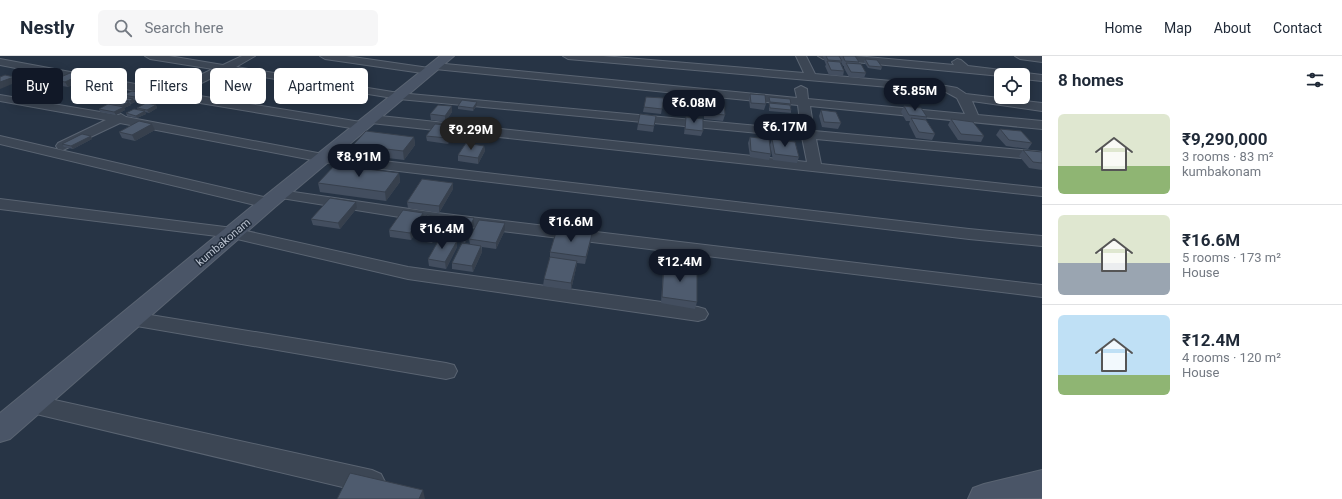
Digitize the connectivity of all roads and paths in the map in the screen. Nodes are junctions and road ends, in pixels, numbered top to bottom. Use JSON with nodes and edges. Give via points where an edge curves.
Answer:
{"nodes":[{"id":1,"x":150,"y":56,"type":"edge"},
{"id":2,"x":250,"y":56,"type":"edge"},
{"id":3,"x":325,"y":56,"type":"edge"},
{"id":4,"x":568,"y":56,"type":"edge"},
{"id":5,"x":801,"y":56,"type":"edge"},
{"id":6,"x":823,"y":56,"type":"edge"},
{"id":7,"x":950,"y":56,"type":"edge"},
{"id":8,"x":1020,"y":56,"type":"edge"},
{"id":9,"x":33,"y":58,"type":"dead end"},
{"id":10,"x":1042,"y":59,"type":"edge"},
{"id":11,"x":0,"y":62,"type":"edge"},
{"id":12,"x":15,"y":64,"type":"junction"},
{"id":13,"x":437,"y":65,"type":"edge"},
{"id":14,"x":225,"y":68,"type":"joint"},
{"id":15,"x":965,"y":69,"type":"junction"},
{"id":16,"x":0,"y":70,"type":"edge"},
{"id":17,"x":994,"y":72,"type":"edge"},
{"id":18,"x":266,"y":75,"type":"edge"},
{"id":19,"x":799,"y":76,"type":"junction"},
{"id":20,"x":811,"y":77,"type":"junction"},
{"id":21,"x":1030,"y":77,"type":"edge"},
{"id":22,"x":1042,"y":78,"type":"edge"},
{"id":23,"x":135,"y":87,"type":"edge"},
{"id":24,"x":399,"y":96,"type":"junction"},
{"id":25,"x":964,"y":97,"type":"junction"},
{"id":26,"x":0,"y":98,"type":"edge"},
{"id":27,"x":202,"y":99,"type":"edge"},
{"id":28,"x":803,"y":101,"type":"junction"},
{"id":29,"x":1042,"y":107,"type":"edge"},
{"id":30,"x":133,"y":112,"type":"edge"},
{"id":31,"x":973,"y":118,"type":"junction"},
{"id":32,"x":119,"y":119,"type":"junction"},
{"id":33,"x":367,"y":123,"type":"junction"},
{"id":34,"x":1042,"y":125,"type":"edge"},
{"id":35,"x":808,"y":134,"type":"junction"},
{"id":36,"x":0,"y":140,"type":"edge"},
{"id":37,"x":52,"y":152,"type":"junction"},
{"id":38,"x":1042,"y":156,"type":"edge"},
{"id":39,"x":323,"y":158,"type":"junction"},
{"id":40,"x":815,"y":168,"type":"junction"},
{"id":41,"x":1042,"y":192,"type":"edge"},
{"id":42,"x":274,"y":199,"type":"junction"},
{"id":43,"x":0,"y":204,"type":"edge"},
{"id":44,"x":234,"y":233,"type":"junction"},
{"id":45,"x":1042,"y":241,"type":"edge"},
{"id":46,"x":1042,"y":291,"type":"edge"},
{"id":47,"x":698,"y":314,"type":"dead end"},
{"id":48,"x":132,"y":319,"type":"junction"},
{"id":49,"x":446,"y":371,"type":"dead end"},
{"id":50,"x":32,"y":404,"type":"junction"},
{"id":51,"x":0,"y":430,"type":"edge"},
{"id":52,"x":1042,"y":484,"type":"edge"},
{"id":53,"x":391,"y":486,"type":"edge"},
{"id":54,"x":984,"y":499,"type":"edge"}],
"edges":[{"from":1,"to":14,"type":"street"},
{"from":2,"to":14,"type":"street"},
{"from":3,"to":13,"type":"street"},
{"from":4,"to":19,"type":"street"},
{"from":5,"to":20,"type":"street"},
{"from":6,"to":15,"type":"street"},
{"from":7,"to":15,"type":"street"},
{"from":8,"to":10,"type":"street"},
{"from":9,"to":12,"type":"street"},
{"from":11,"to":12,"type":"street"},
{"from":12,"to":16,"type":"street"},
{"from":12,"to":23,"type":"street"},
{"from":13,"to":24,"type":"street","name":"kumbakonam"},
{"from":13,"to":28,"type":"street"},
{"from":15,"to":17,"type":"street"},
{"from":18,"to":24,"type":"street"},
{"from":19,"to":20,"type":"street"},
{"from":19,"to":28,"type":"street"},
{"from":20,"to":25,"type":"street","via":[[946,89],[960,93]]},
{"from":21,"to":22,"type":"street"},
{"from":24,"to":33,"type":"street","name":"kumbakonam"},
{"from":24,"to":35,"type":"street"},
{"from":25,"to":29,"type":"street"},
{"from":25,"to":31,"type":"street"},
{"from":26,"to":32,"type":"street"},
{"from":27,"to":33,"type":"street"},
{"from":28,"to":31,"type":"street"},
{"from":28,"to":35,"type":"street"},
{"from":30,"to":32,"type":"street"},
{"from":31,"to":34,"type":"street"},
{"from":32,"to":37,"type":"street"},
{"from":32,"to":39,"type":"street"},
{"from":33,"to":39,"type":"street","name":"kumbakonam"},
{"from":33,"to":40,"type":"street"},
{"from":35,"to":38,"type":"street"},
{"from":35,"to":40,"type":"street"},
{"from":36,"to":37,"type":"street"},
{"from":37,"to":42,"type":"street"},
{"from":39,"to":42,"type":"street","name":"kumbakonam"},
{"from":39,"to":45,"type":"street"},
{"from":40,"to":41,"type":"street"},
{"from":42,"to":44,"type":"street","name":"kumbakonam"},
{"from":42,"to":46,"type":"street"},
{"from":43,"to":44,"type":"street"},
{"from":44,"to":47,"type":"street","via":[[408,273]]},
{"from":44,"to":48,"type":"street","name":"kumbakonam"},
{"from":48,"to":49,"type":"street"},
{"from":48,"to":50,"type":"street","name":"kumbakonam"},
{"from":50,"to":51,"type":"street","name":"kumbakonam"},
{"from":50,"to":53,"type":"street"},
{"from":52,"to":54,"type":"street"}]}
